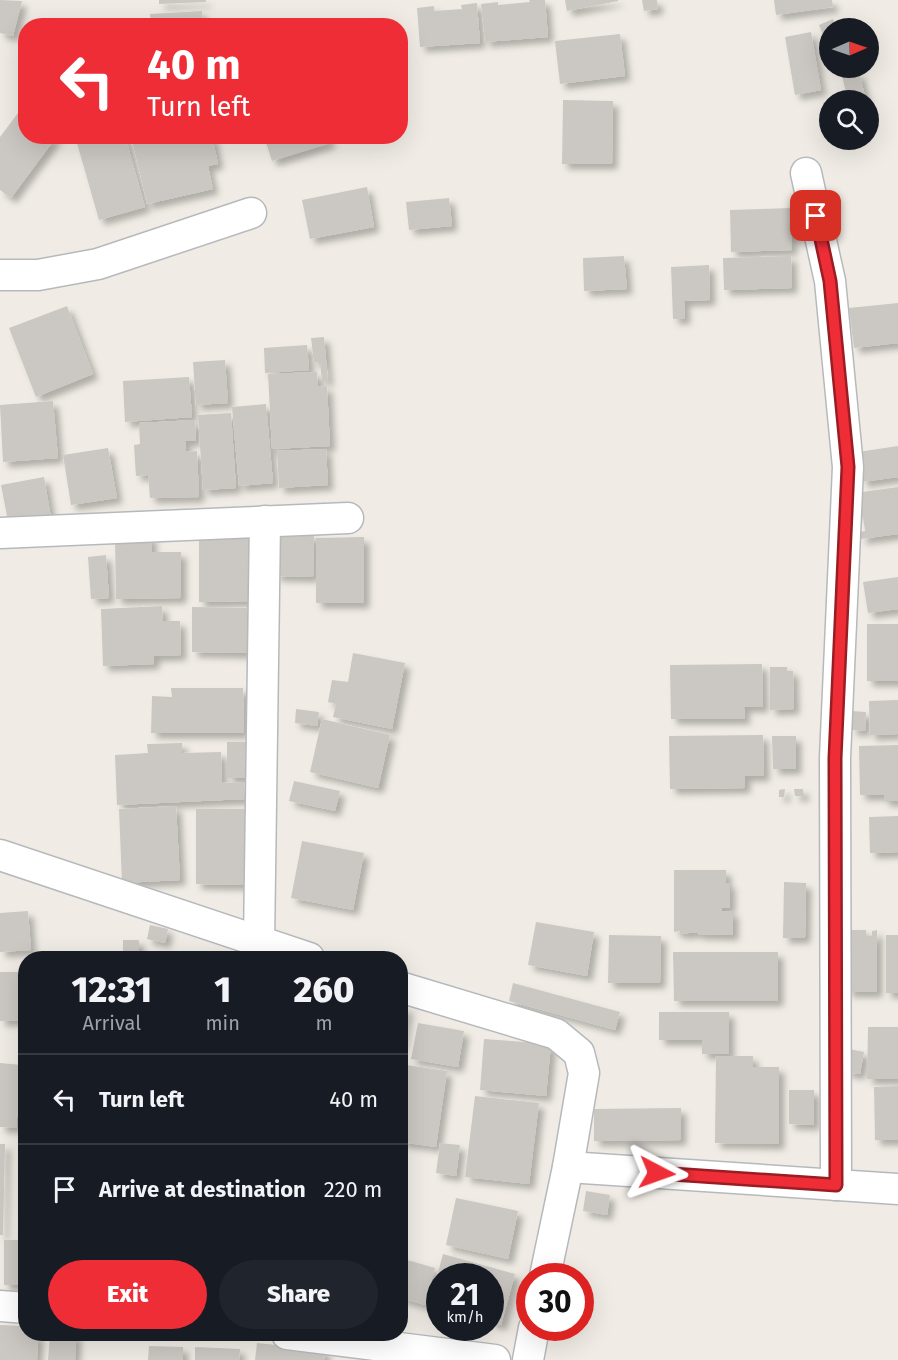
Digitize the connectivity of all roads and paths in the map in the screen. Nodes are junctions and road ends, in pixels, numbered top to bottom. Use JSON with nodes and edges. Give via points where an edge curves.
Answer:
{"nodes":[{"id":1,"x":806,"y":173,"type":"dead end"},
{"id":2,"x":251,"y":213,"type":"dead end"},
{"id":3,"x":0,"y":275,"type":"edge"},
{"id":4,"x":348,"y":518,"type":"dead end"},
{"id":5,"x":265,"y":521,"type":"junction"},
{"id":6,"x":0,"y":532,"type":"edge"},
{"id":7,"x":0,"y":855,"type":"edge"},
{"id":8,"x":259,"y":943,"type":"junction"},
{"id":9,"x":286,"y":951,"type":"edge"},
{"id":10,"x":408,"y":989,"type":"edge"},
{"id":11,"x":568,"y":1167,"type":"junction"},
{"id":12,"x":836,"y":1185,"type":"junction"},
{"id":13,"x":898,"y":1189,"type":"edge"},
{"id":14,"x":548,"y":1263,"type":"edge"},
{"id":15,"x":0,"y":1306,"type":"edge"},
{"id":16,"x":18,"y":1307,"type":"edge"},
{"id":17,"x":342,"y":1341,"type":"edge"},
{"id":18,"x":532,"y":1341,"type":"edge"},
{"id":19,"x":495,"y":1360,"type":"edge"},
{"id":20,"x":528,"y":1360,"type":"edge"}],
"edges":[{"from":1,"to":12,"type":"street","via":[[830,281],[848,467],[835,758]]},
{"from":2,"to":3,"type":"street","via":[[98,264],[38,275]]},
{"from":4,"to":5,"type":"street"},
{"from":5,"to":6,"type":"street"},
{"from":5,"to":8,"type":"street"},
{"from":7,"to":8,"type":"street"},
{"from":8,"to":9,"type":"street"},
{"from":10,"to":11,"type":"street","via":[[556,1034],[579,1053],[584,1073]]},
{"from":11,"to":12,"type":"street"},
{"from":11,"to":14,"type":"street"},
{"from":12,"to":13,"type":"street"},
{"from":15,"to":16,"type":"street"},
{"from":17,"to":19,"type":"street"},
{"from":18,"to":20,"type":"street"}]}
